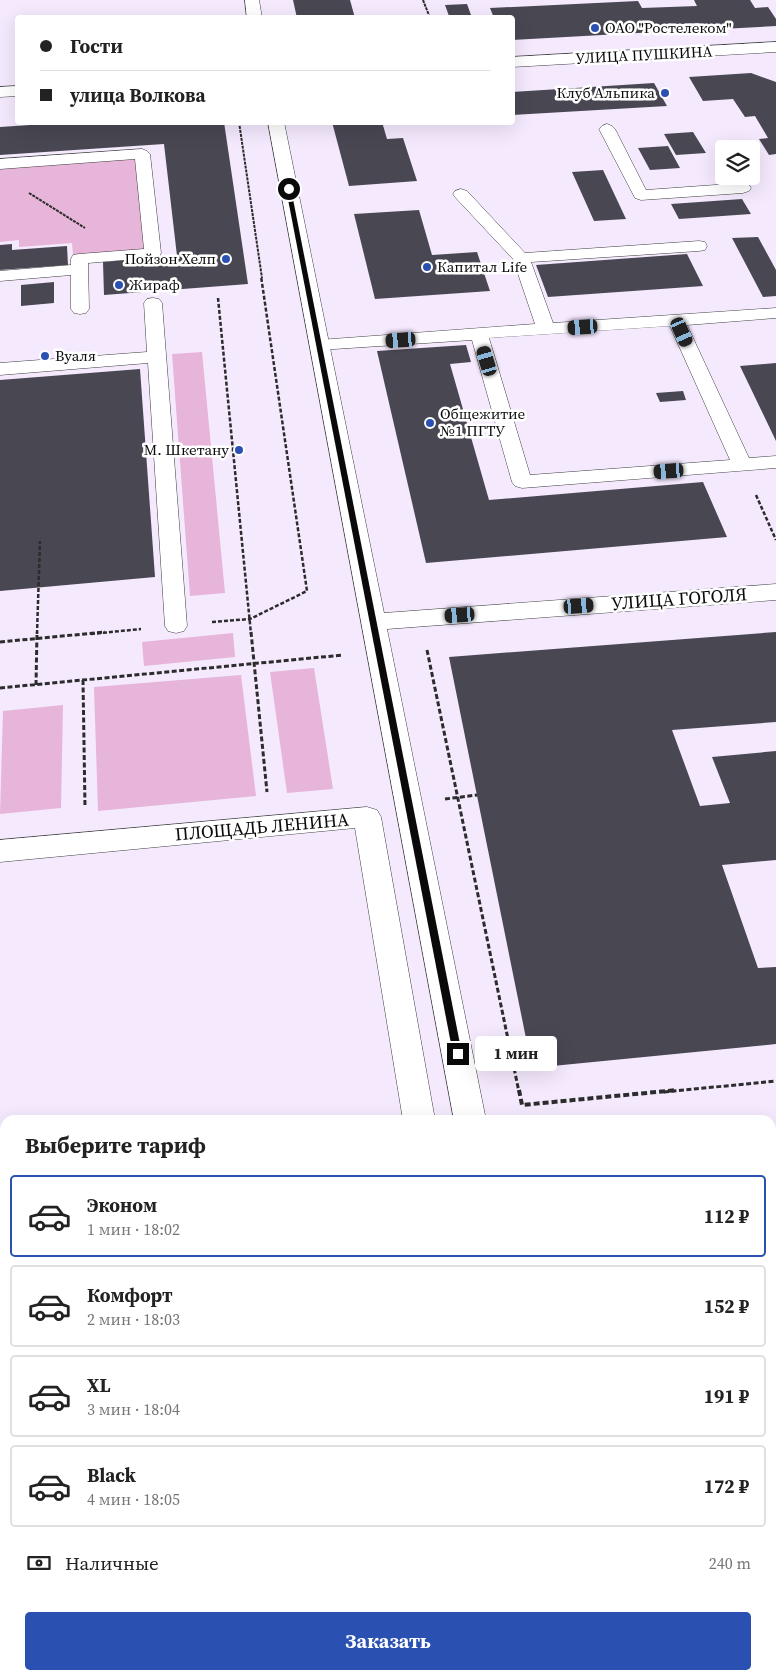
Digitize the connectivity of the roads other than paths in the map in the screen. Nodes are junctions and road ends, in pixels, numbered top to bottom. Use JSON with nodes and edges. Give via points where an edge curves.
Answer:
{"nodes":[{"id":1,"x":252,"y":0,"type":"edge"},
{"id":2,"x":254,"y":15,"type":"edge"},
{"id":3,"x":776,"y":47,"type":"edge"},
{"id":4,"x":515,"y":62,"type":"edge"},
{"id":5,"x":15,"y":91,"type":"edge"},
{"id":6,"x":0,"y":92,"type":"edge"},
{"id":7,"x":277,"y":125,"type":"edge"},
{"id":8,"x":607,"y":129,"type":"dead end"},
{"id":9,"x":0,"y":164,"type":"edge"},
{"id":10,"x":743,"y":188,"type":"dead end"},
{"id":11,"x":461,"y":194,"type":"dead end"},
{"id":12,"x":698,"y":246,"type":"dead end"},
{"id":13,"x":521,"y":258,"type":"junction"},
{"id":14,"x":80,"y":270,"type":"junction"},
{"id":15,"x":0,"y":276,"type":"edge"},
{"id":16,"x":153,"y":303,"type":"dead end"},
{"id":17,"x":80,"y":309,"type":"dead end"},
{"id":18,"x":776,"y":313,"type":"edge"},
{"id":19,"x":676,"y":320,"type":"junction"},
{"id":20,"x":546,"y":329,"type":"junction"},
{"id":21,"x":479,"y":334,"type":"junction"},
{"id":22,"x":319,"y":345,"type":"junction"},
{"id":23,"x":157,"y":357,"type":"junction"},
{"id":24,"x":0,"y":369,"type":"edge"},
{"id":25,"x":776,"y":462,"type":"edge"},
{"id":26,"x":742,"y":465,"type":"junction"},
{"id":27,"x":776,"y":592,"type":"edge"},
{"id":28,"x":373,"y":622,"type":"junction"},
{"id":29,"x":176,"y":626,"type":"road end"},
{"id":30,"x":0,"y":851,"type":"edge"},
{"id":31,"x":418,"y":1115,"type":"edge"},
{"id":32,"x":469,"y":1115,"type":"edge"}],
"edges":[{"from":1,"to":2,"type":"street"},
{"from":3,"to":4,"type":"street","name":"УЛИЦА ПУШКИНА"},
{"from":5,"to":6,"type":"street"},
{"from":7,"to":22,"type":"street"},
{"from":8,"to":10,"type":"lane","via":[[641,195]]},
{"from":9,"to":14,"type":"lane","via":[[142,154],[153,253],[79,259]]},
{"from":11,"to":13,"type":"lane"},
{"from":12,"to":13,"type":"lane"},
{"from":13,"to":20,"type":"lane"},
{"from":14,"to":15,"type":"lane"},
{"from":14,"to":17,"type":"lane"},
{"from":16,"to":23,"type":"lane"},
{"from":18,"to":19,"type":"lane"},
{"from":19,"to":20,"type":"lane"},
{"from":19,"to":26,"type":"lane"},
{"from":20,"to":21,"type":"lane"},
{"from":21,"to":22,"type":"lane"},
{"from":21,"to":26,"type":"lane","via":[[522,482]]},
{"from":22,"to":28,"type":"street"},
{"from":23,"to":24,"type":"lane"},
{"from":23,"to":29,"type":"lane"},
{"from":25,"to":26,"type":"lane"},
{"from":27,"to":28,"type":"street","name":"УЛИЦА ГОГОЛЯ"},
{"from":28,"to":32,"type":"street"},
{"from":30,"to":31,"type":"street","name":"ПЛОЩАДЬ ЛЕНИНА","via":[[367,817]]}]}
